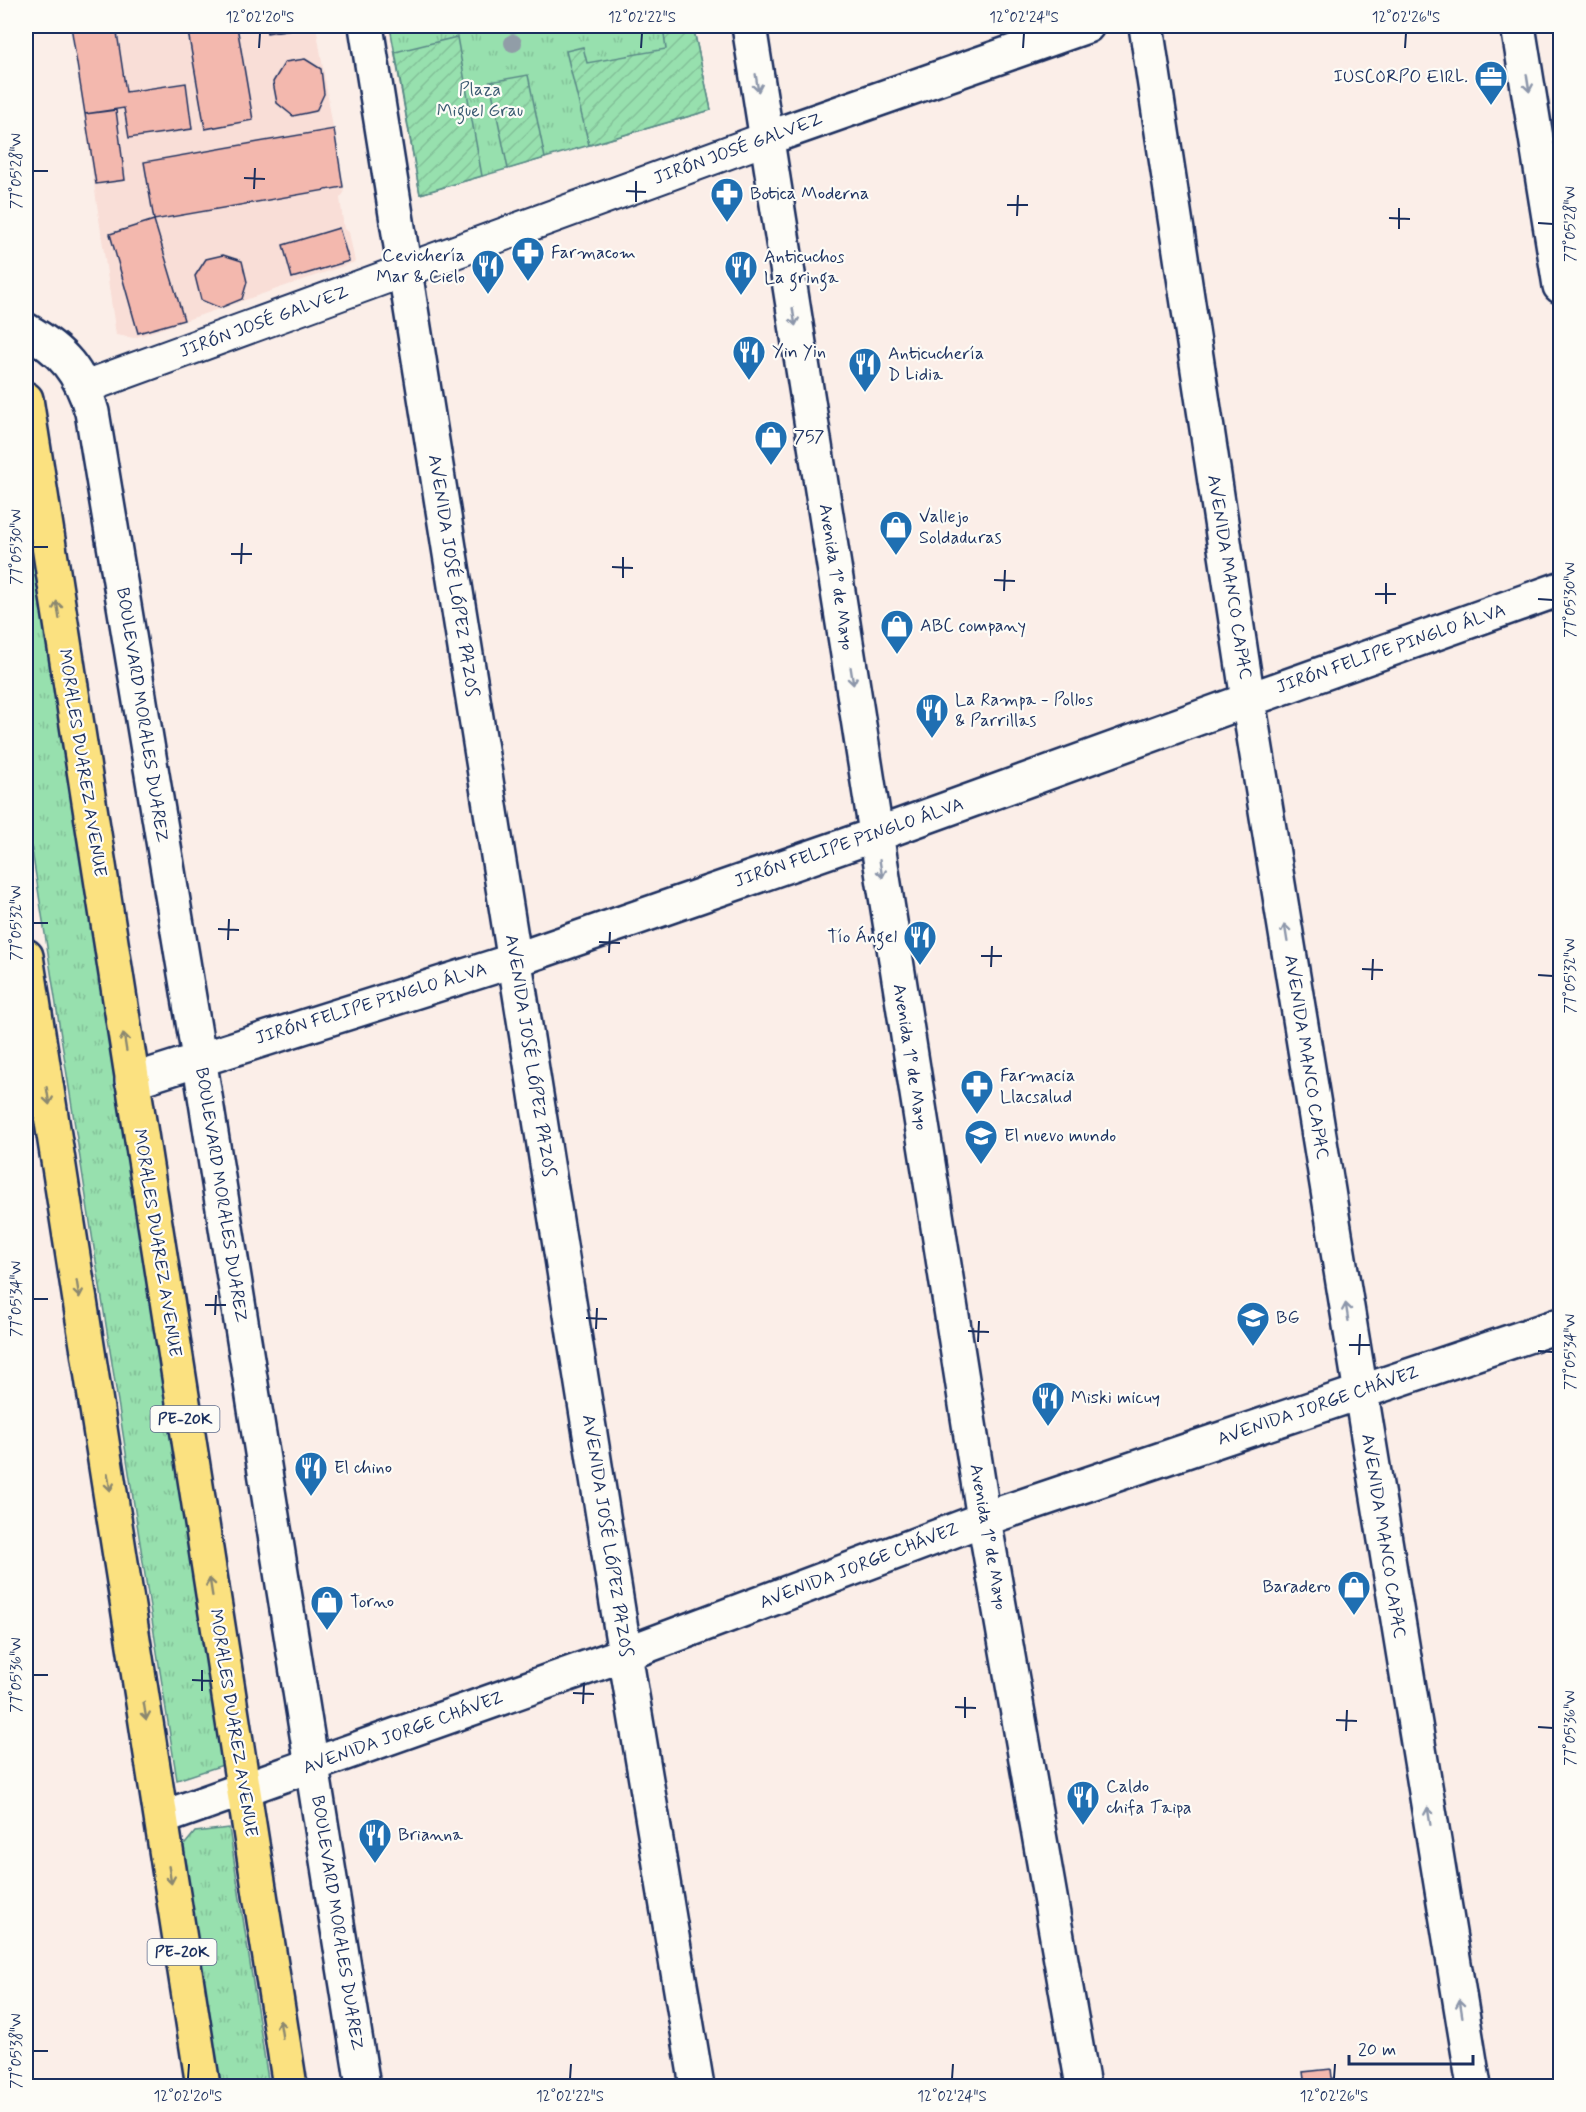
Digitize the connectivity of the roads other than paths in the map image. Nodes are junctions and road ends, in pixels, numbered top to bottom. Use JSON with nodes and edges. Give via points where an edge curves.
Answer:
{"nodes":[{"id":1,"x":366,"y":26,"type":"edge"},
{"id":2,"x":749,"y":26,"type":"edge"},
{"id":3,"x":1087,"y":26,"type":"edge"},
{"id":4,"x":1146,"y":26,"type":"edge"},
{"id":5,"x":1518,"y":26,"type":"edge"},
{"id":6,"x":765,"y":139,"type":"junction"},
{"id":7,"x":404,"y":271,"type":"junction"},
{"id":8,"x":1560,"y":285,"type":"edge"},
{"id":9,"x":26,"y":330,"type":"edge"},
{"id":10,"x":85,"y":387,"type":"junction"},
{"id":11,"x":26,"y":399,"type":"edge"},
{"id":12,"x":1560,"y":589,"type":"edge"},
{"id":13,"x":1248,"y":700,"type":"junction"},
{"id":14,"x":875,"y":835,"type":"junction"},
{"id":15,"x":26,"y":956,"type":"edge"},
{"id":16,"x":515,"y":960,"type":"junction"},
{"id":17,"x":199,"y":1058,"type":"junction"},
{"id":18,"x":132,"y":1081,"type":"junction"},
{"id":19,"x":1560,"y":1325,"type":"edge"},
{"id":20,"x":1360,"y":1392,"type":"junction"},
{"id":21,"x":984,"y":1520,"type":"junction"},
{"id":22,"x":625,"y":1654,"type":"junction"},
{"id":23,"x":312,"y":1765,"type":"junction"},
{"id":24,"x":243,"y":1789,"type":"junction"},
{"id":25,"x":162,"y":1818,"type":"junction"},
{"id":26,"x":203,"y":2086,"type":"edge"},
{"id":27,"x":290,"y":2086,"type":"edge"},
{"id":28,"x":363,"y":2086,"type":"edge"},
{"id":29,"x":697,"y":2086,"type":"edge"},
{"id":30,"x":1083,"y":2086,"type":"edge"},
{"id":31,"x":1474,"y":2086,"type":"edge"}],
"edges":[{"from":1,"to":7,"type":"street","name":"AVENIDA JOSÉ LÓPEZ PAZOS"},
{"from":2,"to":6,"type":"street","name":"Avenida 1º de Mayo","one_way":true},
{"from":3,"to":6,"type":"street","name":"JIRÓN JOSÉ GALVEZ"},
{"from":4,"to":13,"type":"street","name":"AVENIDA MANCO CAPAC"},
{"from":5,"to":8,"type":"street","one_way":true},
{"from":6,"to":7,"type":"street","name":"JIRÓN JOSÉ GALVEZ"},
{"from":6,"to":14,"type":"street","name":"Avenida 1º de Mayo","one_way":true},
{"from":7,"to":10,"type":"street","name":"JIRÓN JOSÉ GALVEZ"},
{"from":7,"to":16,"type":"street","name":"AVENIDA JOSÉ LÓPEZ PAZOS"},
{"from":9,"to":10,"type":"street","name":"BOULEVARD MORALES DUAREZ","via":[[69,363]]},
{"from":10,"to":17,"type":"street","name":"BOULEVARD MORALES DUAREZ"},
{"from":18,"to":11,"type":"highway","name":"MORALES DUAREZ AVENUE","number":"PE-20K","one_way":true},
{"from":12,"to":13,"type":"street","name":"JIRÓN FELIPE PINGLO ÁLVA"},
{"from":13,"to":14,"type":"street","name":"JIRÓN FELIPE PINGLO ÁLVA"},
{"from":20,"to":13,"type":"street","name":"AVENIDA MANCO CAPAC","one_way":true},
{"from":14,"to":16,"type":"street","name":"JIRÓN FELIPE PINGLO ÁLVA"},
{"from":14,"to":21,"type":"street","name":"Avenida 1º de Mayo","one_way":true},
{"from":15,"to":25,"type":"highway","number":"PE-20K","one_way":true},
{"from":16,"to":17,"type":"street","name":"JIRÓN FELIPE PINGLO ÁLVA"},
{"from":16,"to":22,"type":"street","name":"AVENIDA JOSÉ LÓPEZ PAZOS"},
{"from":17,"to":18,"type":"street","name":"JIRÓN FELIPE PINGLO ÁLVA"},
{"from":17,"to":23,"type":"street","name":"BOULEVARD MORALES DUAREZ"},
{"from":24,"to":18,"type":"highway","name":"MORALES DUAREZ AVENUE","number":"PE-20K","one_way":true},
{"from":19,"to":20,"type":"street","name":"AVENIDA JORGE CHÁVEZ"},
{"from":20,"to":21,"type":"street","name":"AVENIDA JORGE CHÁVEZ"},
{"from":31,"to":20,"type":"street","name":"AVENIDA MANCO CAPAC","one_way":true},
{"from":21,"to":22,"type":"street","name":"AVENIDA JORGE CHÁVEZ"},
{"from":21,"to":30,"type":"street","name":"Avenida 1º de Mayo"},
{"from":22,"to":23,"type":"street","name":"AVENIDA JORGE CHÁVEZ"},
{"from":22,"to":29,"type":"street","name":"AVENIDA JOSÉ LÓPEZ PAZOS"},
{"from":23,"to":24,"type":"street","name":"AVENIDA JORGE CHÁVEZ"},
{"from":23,"to":28,"type":"street","name":"BOULEVARD MORALES DUAREZ"},
{"from":24,"to":25,"type":"street","name":"AVENIDA JORGE CHÁVEZ"},
{"from":27,"to":24,"type":"highway","name":"MORALES DUAREZ AVENUE","number":"PE-20K","one_way":true},
{"from":25,"to":26,"type":"highway","number":"PE-20K","one_way":true}]}
